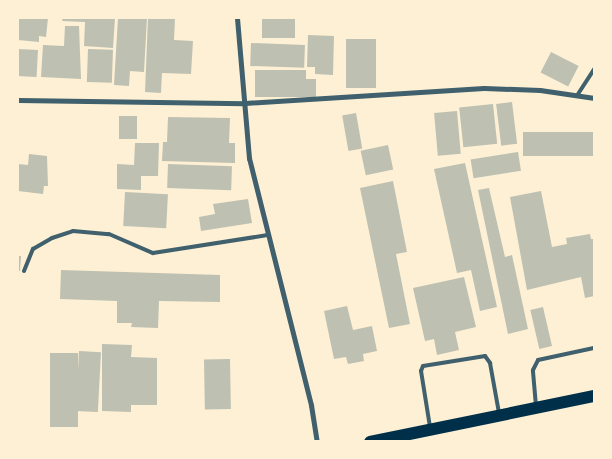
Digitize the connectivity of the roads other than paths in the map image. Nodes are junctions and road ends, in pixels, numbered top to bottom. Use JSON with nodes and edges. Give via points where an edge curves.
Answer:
{"nodes":[{"id":1,"x":236,"y":18,"type":"edge"},
{"id":2,"x":594,"y":69,"type":"edge"},
{"id":3,"x":578,"y":94,"type":"junction"},
{"id":4,"x":594,"y":98,"type":"edge"},
{"id":5,"x":18,"y":100,"type":"edge"},
{"id":6,"x":244,"y":103,"type":"junction"},
{"id":7,"x":268,"y":235,"type":"junction"},
{"id":8,"x":24,"y":271,"type":"dead end"},
{"id":9,"x":594,"y":348,"type":"edge"},
{"id":10,"x":594,"y":396,"type":"edge"},
{"id":11,"x":536,"y":408,"type":"junction"},
{"id":12,"x":499,"y":416,"type":"junction"},
{"id":13,"x":430,"y":430,"type":"junction"},
{"id":14,"x":317,"y":442,"type":"edge"},
{"id":15,"x":370,"y":442,"type":"edge"}],
"edges":[{"from":1,"to":6,"type":"street"},
{"from":2,"to":3,"type":"lane"},
{"from":3,"to":4,"type":"street"},
{"from":3,"to":6,"type":"street","via":[[484,88]]},
{"from":5,"to":6,"type":"street"},
{"from":6,"to":7,"type":"street","via":[[249,158]]},
{"from":7,"to":8,"type":"lane","via":[[153,253],[109,234],[73,231],[33,249]]},
{"from":7,"to":14,"type":"street","via":[[311,405]]},
{"from":9,"to":11,"type":"lane","via":[[538,360],[533,370]]},
{"from":10,"to":11,"type":"main road"},
{"from":11,"to":12,"type":"main road"},
{"from":12,"to":13,"type":"main road"},
{"from":12,"to":13,"type":"lane","via":[[490,363],[485,356],[423,366],[421,371]]},
{"from":13,"to":15,"type":"main road"}]}
